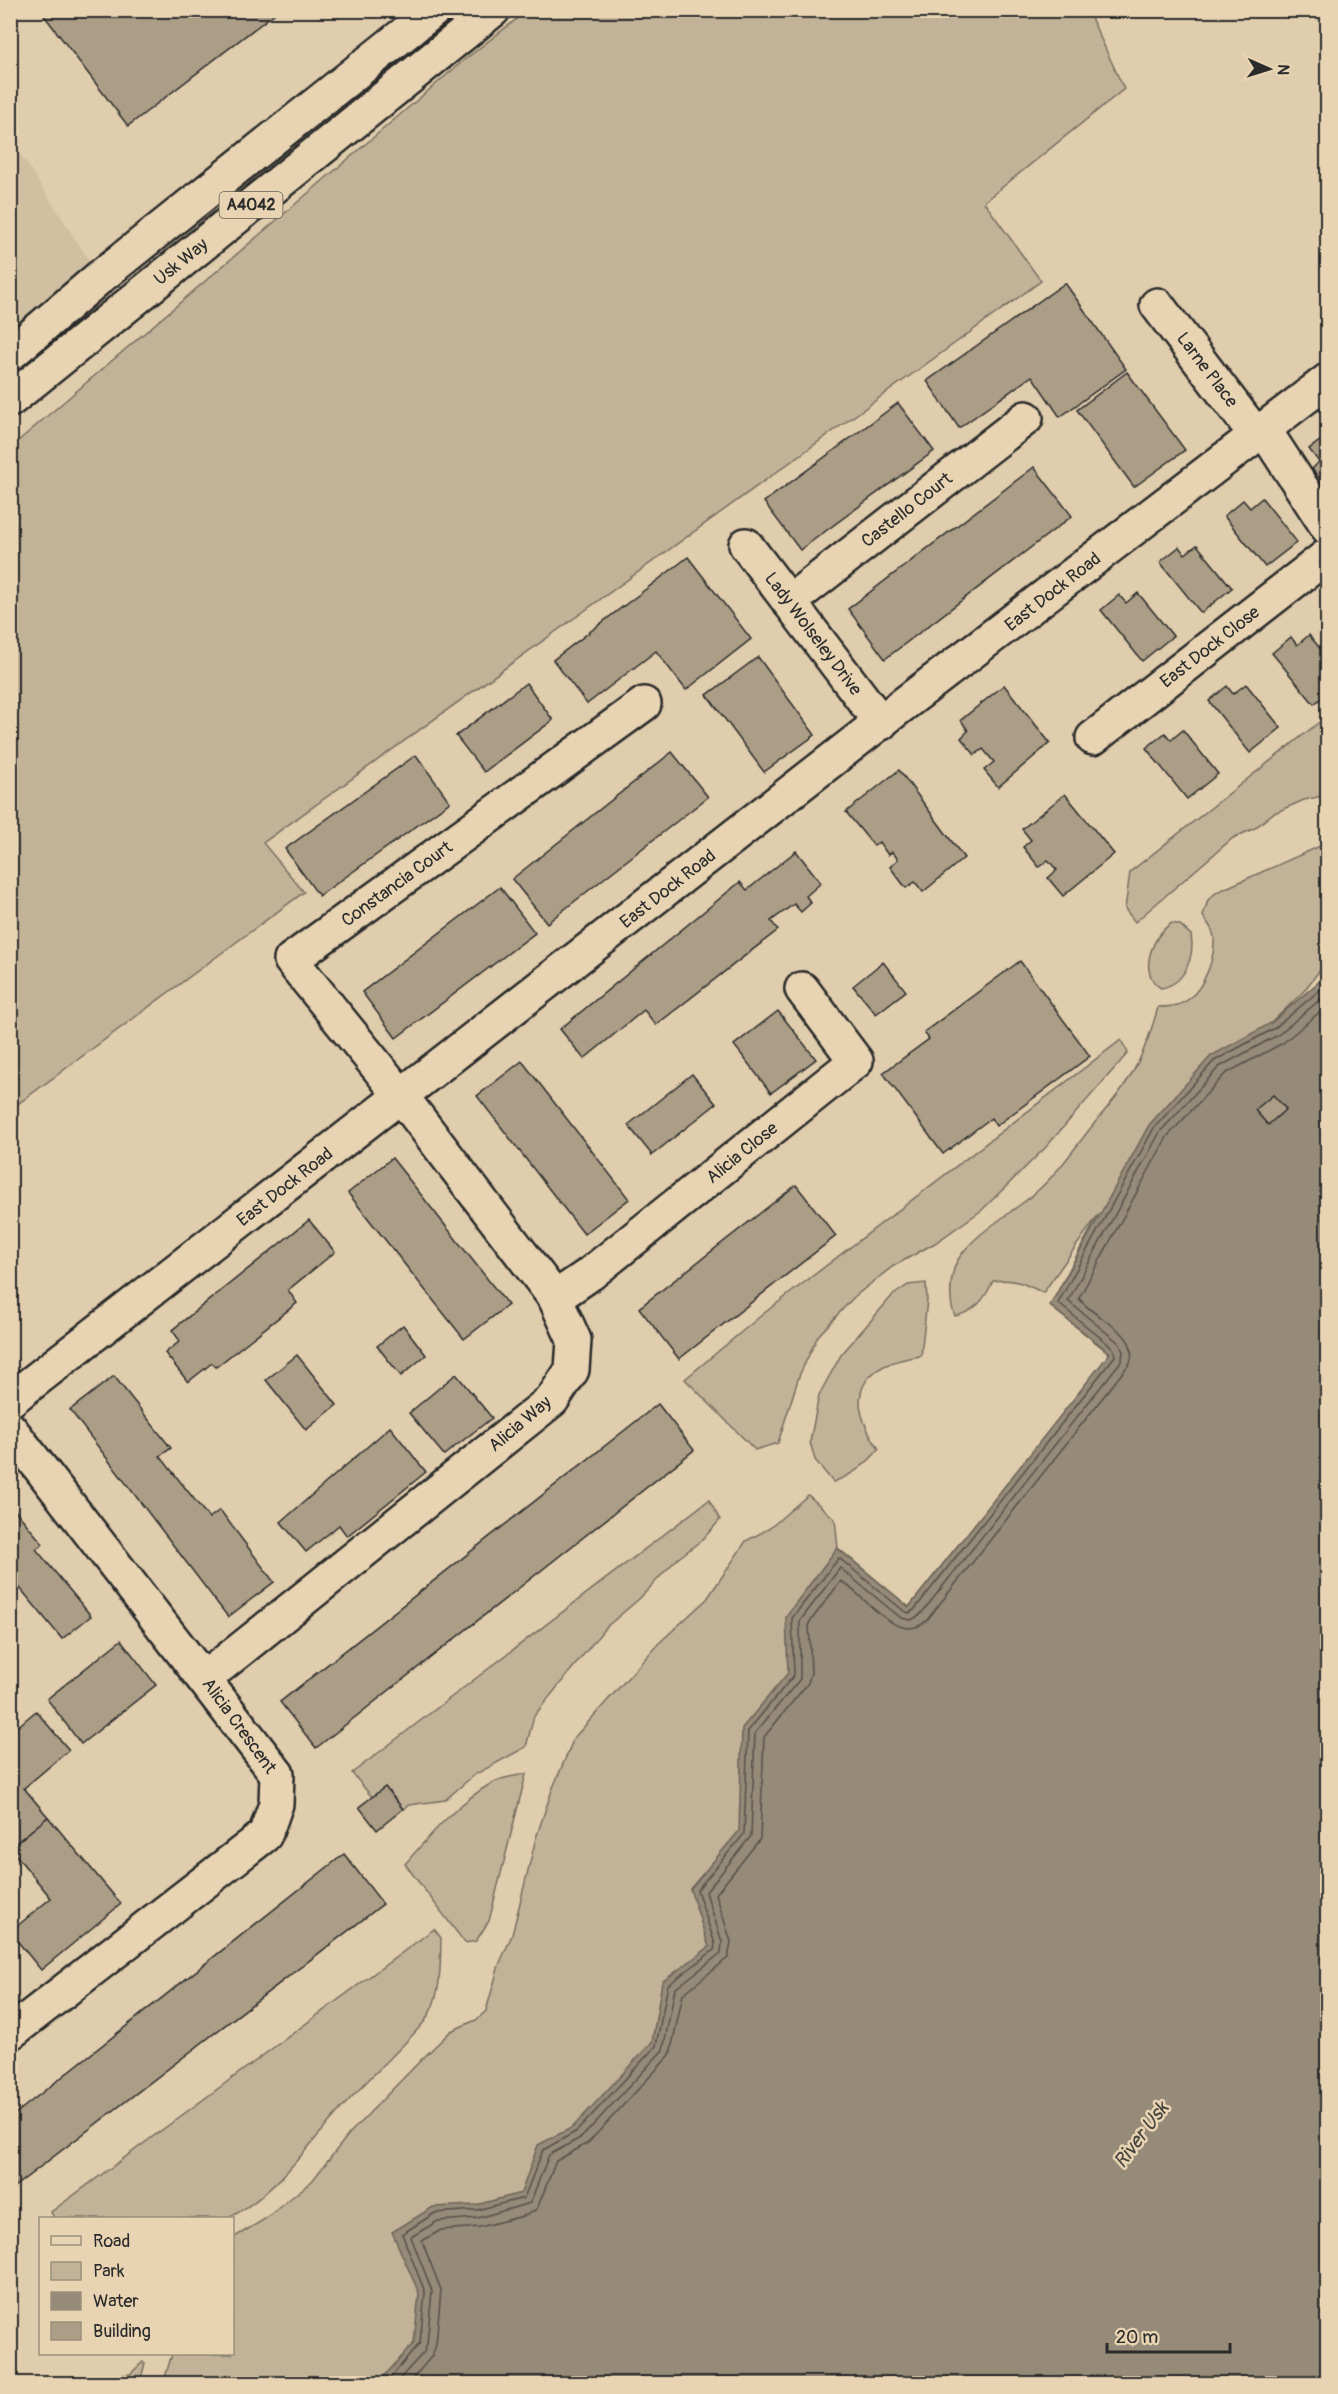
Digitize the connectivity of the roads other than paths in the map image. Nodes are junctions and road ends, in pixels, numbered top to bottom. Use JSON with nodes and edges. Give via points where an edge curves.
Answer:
{"nodes":[{"id":1,"x":434,"y":10,"type":"edge"},
{"id":2,"x":493,"y":10,"type":"edge"},
{"id":3,"x":1157,"y":305,"type":"dead end"},
{"id":4,"x":10,"y":354,"type":"edge"},
{"id":5,"x":1328,"y":380,"type":"edge"},
{"id":6,"x":10,"y":400,"type":"edge"},
{"id":7,"x":1026,"y":418,"type":"dead end"},
{"id":8,"x":1260,"y":431,"type":"junction"},
{"id":9,"x":1328,"y":528,"type":"edge"},
{"id":10,"x":746,"y":545,"type":"dead end"},
{"id":11,"x":1328,"y":555,"type":"edge"},
{"id":12,"x":789,"y":602,"type":"junction"},
{"id":13,"x":644,"y":704,"type":"dead end"},
{"id":14,"x":881,"y":723,"type":"junction"},
{"id":15,"x":1093,"y":738,"type":"dead end"},
{"id":16,"x":802,"y":988,"type":"dead end"},
{"id":17,"x":402,"y":1097,"type":"junction"},
{"id":18,"x":555,"y":1298,"type":"junction"},
{"id":19,"x":10,"y":1400,"type":"edge"},
{"id":20,"x":10,"y":1429,"type":"edge"},
{"id":21,"x":205,"y":1678,"type":"junction"},
{"id":22,"x":10,"y":2033,"type":"edge"}],
"edges":[{"from":1,"to":4,"type":"street","number":"A4042","via":[[100,277]]},
{"from":2,"to":6,"type":"street","name":"Usk Way","number":"A4042"},
{"from":3,"to":8,"type":"street","name":"Larne Place"},
{"from":5,"to":8,"type":"street","name":"East Dock Road"},
{"from":7,"to":12,"type":"street","name":"Castello Court"},
{"from":8,"to":9,"type":"street"},
{"from":8,"to":14,"type":"street","name":"East Dock Road"},
{"from":10,"to":12,"type":"street","name":"Lady Wolseley Drive"},
{"from":11,"to":15,"type":"street","name":"East Dock Close"},
{"from":12,"to":14,"type":"street","name":"Lady Wolseley Drive"},
{"from":13,"to":17,"type":"street","name":"Constancia Court","via":[[291,960]]},
{"from":14,"to":17,"type":"street","name":"East Dock Road"},
{"from":16,"to":18,"type":"street","name":"Alicia Close","via":[[856,1061]]},
{"from":17,"to":18,"type":"street","name":"Alicia Way"},
{"from":17,"to":19,"type":"street","name":"East Dock Road"},
{"from":18,"to":21,"type":"street","name":"Alicia Way","via":[[574,1340],[572,1370],[552,1400]]},
{"from":20,"to":21,"type":"street","name":"Alicia Crescent"},
{"from":21,"to":22,"type":"street","name":"Alicia Crescent","via":[[277,1774],[276,1804],[265,1835]]}]}
